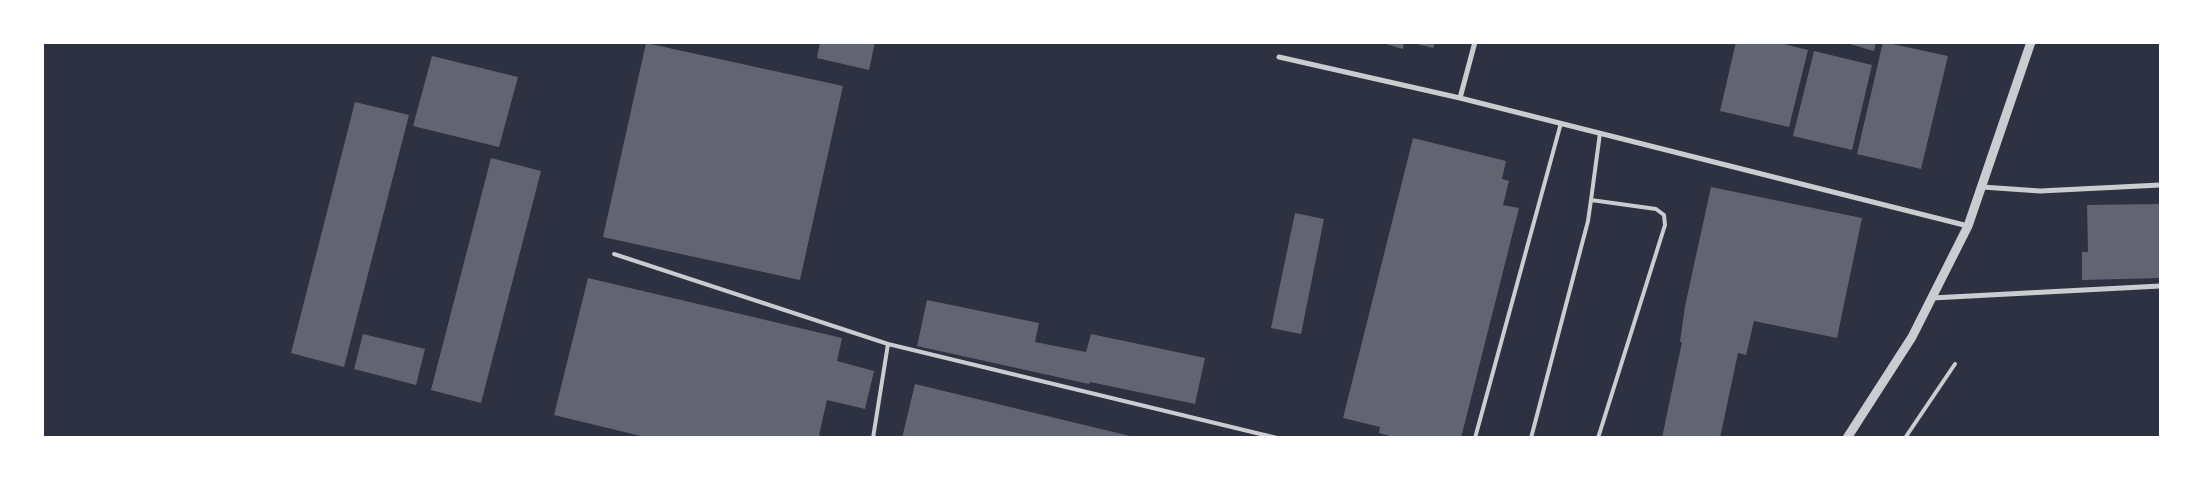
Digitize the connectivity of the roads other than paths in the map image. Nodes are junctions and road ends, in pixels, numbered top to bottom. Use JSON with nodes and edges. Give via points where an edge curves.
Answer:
{"nodes":[{"id":1,"x":1475,"y":42,"type":"edge"},
{"id":2,"x":2031,"y":42,"type":"edge"},
{"id":3,"x":1279,"y":57,"type":"dead end"},
{"id":4,"x":1460,"y":98,"type":"junction"},
{"id":5,"x":1561,"y":123,"type":"junction"},
{"id":6,"x":1600,"y":133,"type":"junction"},
{"id":7,"x":2160,"y":185,"type":"edge"},
{"id":8,"x":1982,"y":187,"type":"junction"},
{"id":9,"x":1591,"y":200,"type":"junction"},
{"id":10,"x":1968,"y":226,"type":"junction"},
{"id":11,"x":614,"y":254,"type":"dead end"},
{"id":12,"x":2160,"y":286,"type":"edge"},
{"id":13,"x":1932,"y":298,"type":"junction"},
{"id":14,"x":888,"y":344,"type":"junction"},
{"id":15,"x":1955,"y":364,"type":"dead end"},
{"id":16,"x":872,"y":438,"type":"edge"},
{"id":17,"x":1277,"y":438,"type":"edge"},
{"id":18,"x":1475,"y":438,"type":"edge"},
{"id":19,"x":1530,"y":438,"type":"edge"},
{"id":20,"x":1598,"y":438,"type":"edge"},
{"id":21,"x":1846,"y":438,"type":"edge"},
{"id":22,"x":1905,"y":438,"type":"edge"}],
"edges":[{"from":1,"to":4,"type":"street"},
{"from":2,"to":8,"type":"street"},
{"from":3,"to":4,"type":"street"},
{"from":4,"to":5,"type":"street"},
{"from":5,"to":6,"type":"street"},
{"from":5,"to":18,"type":"lane"},
{"from":6,"to":9,"type":"lane"},
{"from":6,"to":10,"type":"street"},
{"from":7,"to":8,"type":"street","via":[[2040,191]]},
{"from":8,"to":10,"type":"street"},
{"from":9,"to":19,"type":"lane"},
{"from":9,"to":20,"type":"lane","via":[[1656,209],[1664,215],[1665,225]]},
{"from":10,"to":13,"type":"street"},
{"from":11,"to":14,"type":"lane"},
{"from":12,"to":13,"type":"street"},
{"from":13,"to":21,"type":"street","via":[[1912,337]]},
{"from":14,"to":16,"type":"lane"},
{"from":14,"to":17,"type":"lane"},
{"from":15,"to":22,"type":"lane"}]}
